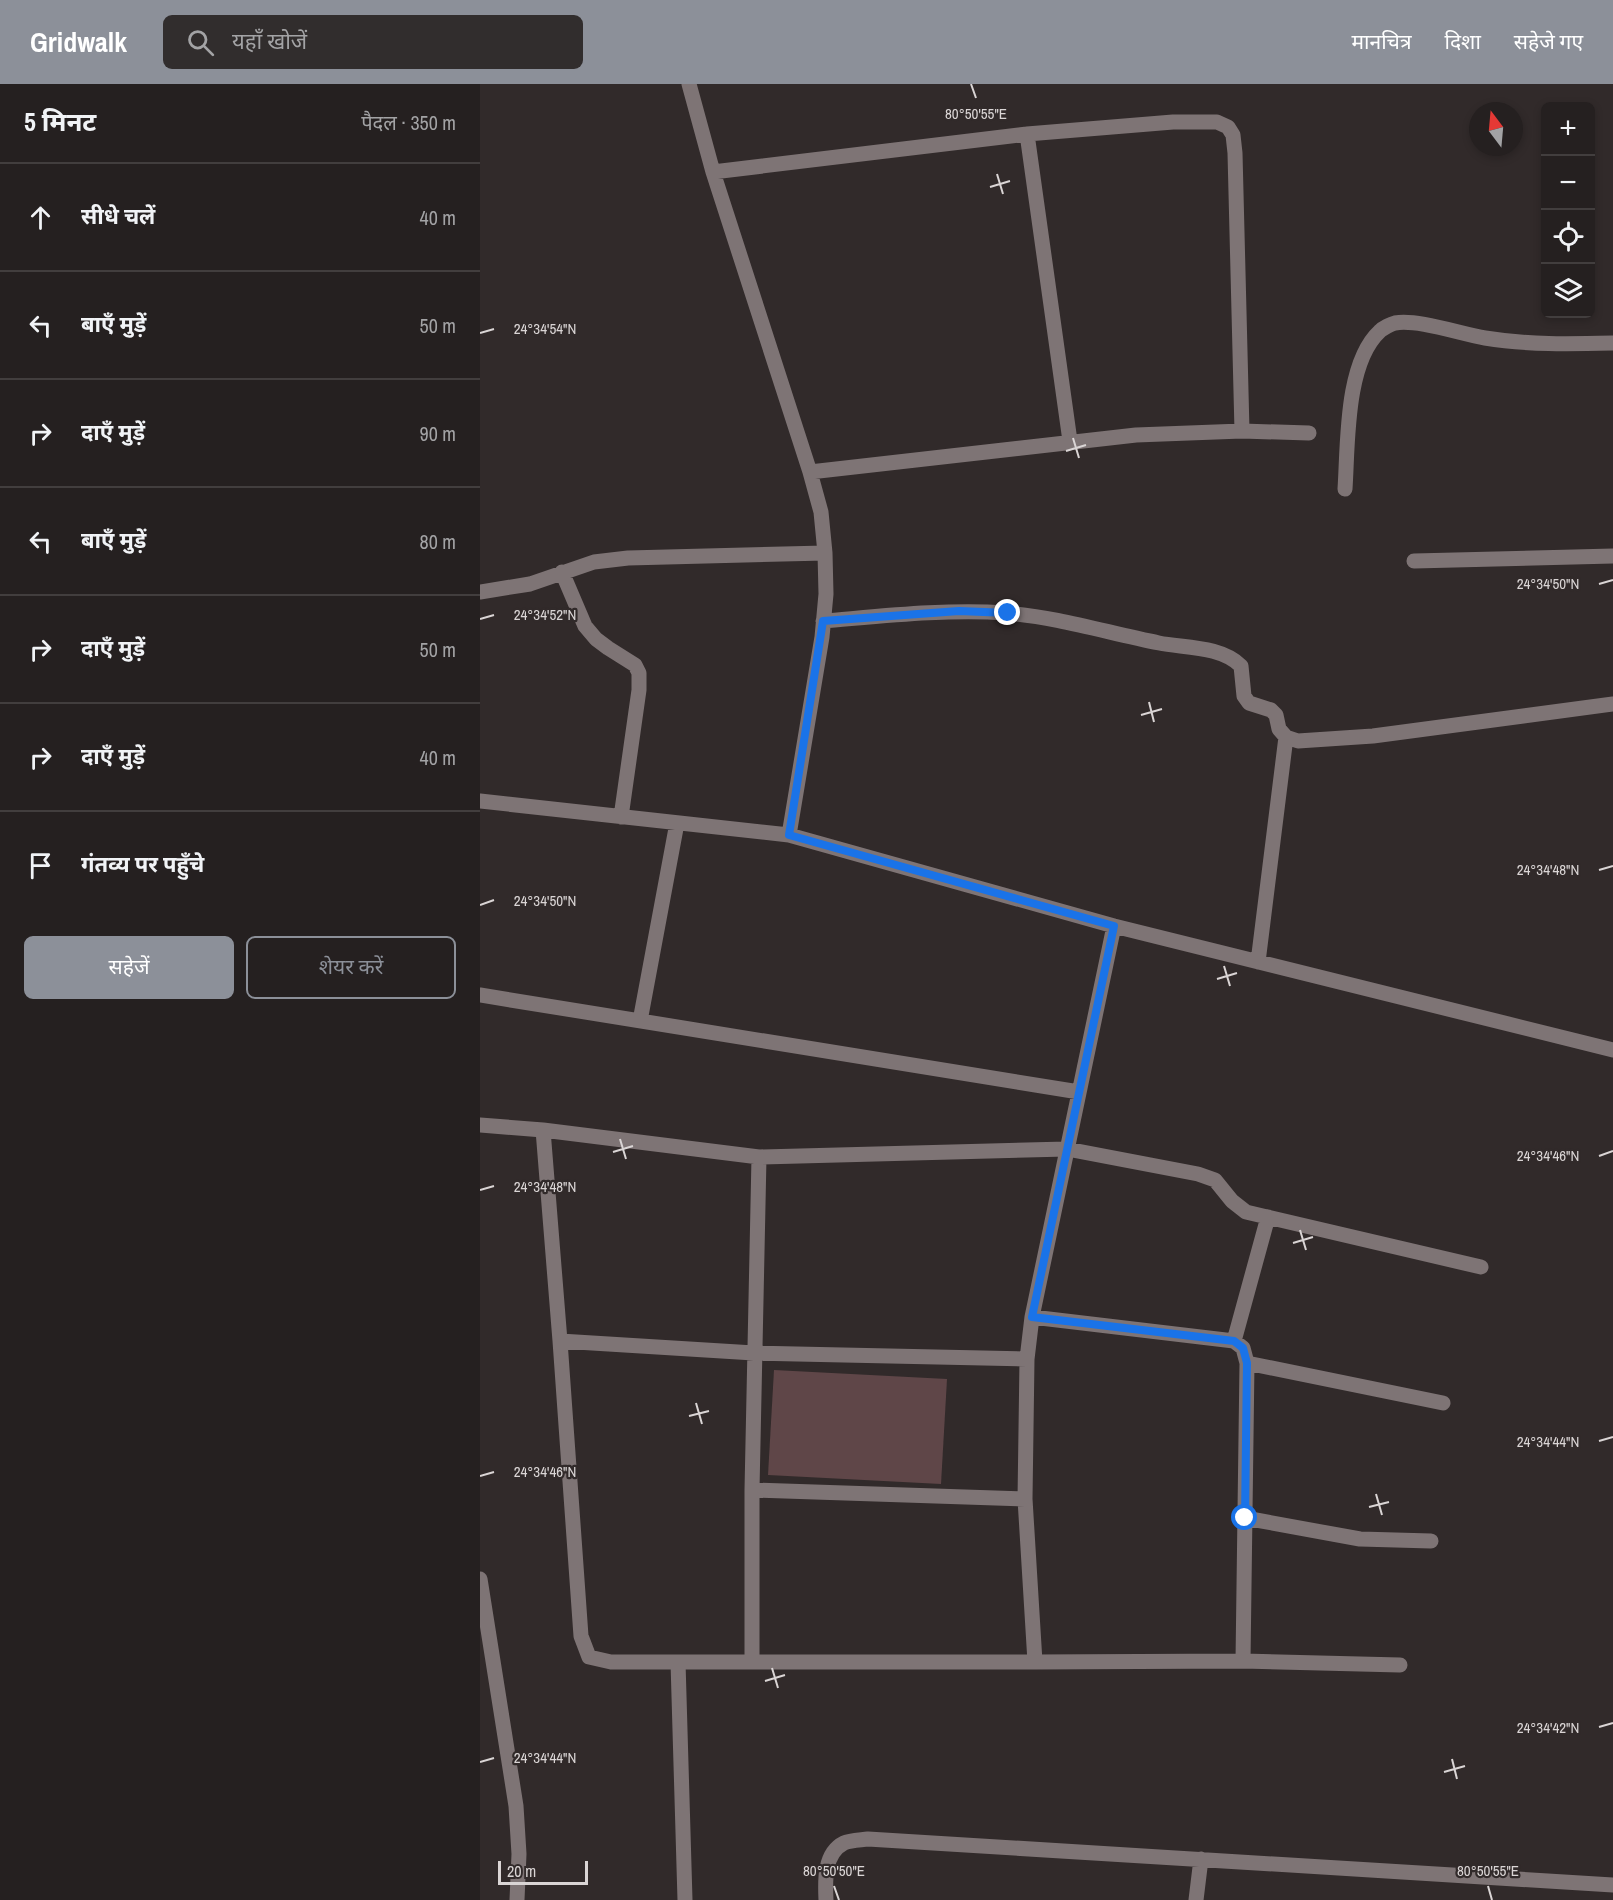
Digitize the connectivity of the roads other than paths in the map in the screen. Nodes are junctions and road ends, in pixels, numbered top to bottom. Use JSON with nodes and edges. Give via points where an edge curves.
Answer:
{"nodes":[{"id":1,"x":689,"y":84,"type":"edge"},
{"id":2,"x":1027,"y":134,"type":"junction"},
{"id":3,"x":713,"y":172,"type":"junction"},
{"id":4,"x":1613,"y":343,"type":"edge"},
{"id":5,"x":1242,"y":431,"type":"junction"},
{"id":6,"x":1310,"y":433,"type":"dead end"},
{"id":7,"x":1070,"y":441,"type":"junction"},
{"id":8,"x":810,"y":472,"type":"junction"},
{"id":9,"x":1345,"y":489,"type":"dead end"},
{"id":10,"x":825,"y":553,"type":"junction"},
{"id":11,"x":1613,"y":556,"type":"edge"},
{"id":12,"x":1414,"y":561,"type":"dead end"},
{"id":13,"x":562,"y":572,"type":"junction"},
{"id":14,"x":480,"y":592,"type":"edge"},
{"id":15,"x":823,"y":621,"type":"junction"},
{"id":16,"x":1613,"y":705,"type":"edge"},
{"id":17,"x":1286,"y":737,"type":"junction"},
{"id":18,"x":480,"y":801,"type":"edge"},
{"id":19,"x":621,"y":817,"type":"junction"},
{"id":20,"x":677,"y":823,"type":"junction"},
{"id":21,"x":789,"y":835,"type":"junction"},
{"id":22,"x":1114,"y":926,"type":"junction"},
{"id":23,"x":1258,"y":962,"type":"junction"},
{"id":24,"x":480,"y":995,"type":"edge"},
{"id":25,"x":639,"y":1021,"type":"junction"},
{"id":26,"x":1613,"y":1050,"type":"edge"},
{"id":27,"x":1079,"y":1092,"type":"junction"},
{"id":28,"x":480,"y":1125,"type":"edge"},
{"id":29,"x":543,"y":1130,"type":"junction"},
{"id":30,"x":1067,"y":1149,"type":"junction"},
{"id":31,"x":759,"y":1157,"type":"junction"},
{"id":32,"x":1268,"y":1217,"type":"junction"},
{"id":33,"x":1481,"y":1267,"type":"dead end"},
{"id":34,"x":1032,"y":1317,"type":"junction"},
{"id":35,"x":561,"y":1341,"type":"junction"},
{"id":36,"x":1234,"y":1341,"type":"junction"},
{"id":37,"x":754,"y":1353,"type":"junction"},
{"id":38,"x":1027,"y":1359,"type":"junction"},
{"id":39,"x":1247,"y":1363,"type":"junction"},
{"id":40,"x":1443,"y":1403,"type":"dead end"},
{"id":41,"x":752,"y":1490,"type":"junction"},
{"id":42,"x":1025,"y":1499,"type":"junction"},
{"id":43,"x":1245,"y":1518,"type":"junction"},
{"id":44,"x":1431,"y":1541,"type":"dead end"},
{"id":45,"x":480,"y":1579,"type":"edge"},
{"id":46,"x":1243,"y":1661,"type":"junction"},
{"id":47,"x":678,"y":1662,"type":"junction"},
{"id":48,"x":752,"y":1662,"type":"junction"},
{"id":49,"x":1035,"y":1662,"type":"junction"},
{"id":50,"x":1400,"y":1665,"type":"dead end"},
{"id":51,"x":1201,"y":1859,"type":"junction"},
{"id":52,"x":1613,"y":1885,"type":"edge"},
{"id":53,"x":517,"y":1900,"type":"edge"},
{"id":54,"x":685,"y":1900,"type":"edge"},
{"id":55,"x":826,"y":1900,"type":"edge"},
{"id":56,"x":1196,"y":1900,"type":"edge"}],
"edges":[{"from":1,"to":3,"type":"street"},
{"from":2,"to":3,"type":"street"},
{"from":2,"to":5,"type":"street","via":[[1173,122],[1216,122],[1228,128],[1235,153]]},
{"from":2,"to":7,"type":"street"},
{"from":3,"to":8,"type":"street"},
{"from":4,"to":9,"type":"street","via":[[1526,343],[1394,323],[1380,331],[1359,366],[1352,392]]},
{"from":5,"to":6,"type":"street"},
{"from":5,"to":7,"type":"street"},
{"from":7,"to":8,"type":"street"},
{"from":8,"to":10,"type":"street","via":[[821,512]]},
{"from":10,"to":13,"type":"street","via":[[628,558],[594,562]]},
{"from":10,"to":15,"type":"street"},
{"from":11,"to":12,"type":"street"},
{"from":13,"to":14,"type":"street","via":[[530,584]]},
{"from":13,"to":19,"type":"street","via":[[585,626],[602,644],[635,665],[639,673]]},
{"from":15,"to":17,"type":"street","via":[[959,611],[1008,613],[1226,654],[1241,666],[1244,696],[1249,704],[1271,710]]},
{"from":15,"to":21,"type":"street"},
{"from":16,"to":17,"type":"street","via":[[1373,736],[1298,741]]},
{"from":17,"to":23,"type":"street"},
{"from":18,"to":19,"type":"street"},
{"from":19,"to":20,"type":"street"},
{"from":20,"to":21,"type":"street"},
{"from":20,"to":25,"type":"street"},
{"from":21,"to":22,"type":"street"},
{"from":22,"to":23,"type":"street"},
{"from":22,"to":27,"type":"street"},
{"from":23,"to":26,"type":"street"},
{"from":24,"to":25,"type":"street"},
{"from":25,"to":27,"type":"street"},
{"from":27,"to":30,"type":"street"},
{"from":28,"to":29,"type":"street"},
{"from":29,"to":31,"type":"street"},
{"from":29,"to":35,"type":"street"},
{"from":30,"to":31,"type":"street"},
{"from":30,"to":32,"type":"street","via":[[1198,1174],[1215,1180],[1246,1212]]},
{"from":30,"to":34,"type":"street"},
{"from":31,"to":37,"type":"street"},
{"from":32,"to":33,"type":"street"},
{"from":32,"to":36,"type":"street"},
{"from":34,"to":36,"type":"street"},
{"from":34,"to":38,"type":"street"},
{"from":35,"to":37,"type":"street"},
{"from":35,"to":47,"type":"street","via":[[580,1635],[589,1657],[611,1662]]},
{"from":36,"to":39,"type":"street","via":[[1243,1348]]},
{"from":37,"to":38,"type":"street"},
{"from":37,"to":41,"type":"street"},
{"from":38,"to":42,"type":"street"},
{"from":39,"to":40,"type":"street"},
{"from":39,"to":43,"type":"street"},
{"from":41,"to":42,"type":"street"},
{"from":41,"to":48,"type":"street"},
{"from":42,"to":49,"type":"street"},
{"from":43,"to":44,"type":"street","via":[[1360,1539]]},
{"from":43,"to":46,"type":"street"},
{"from":45,"to":53,"type":"street","via":[[516,1806]]},
{"from":46,"to":49,"type":"street"},
{"from":46,"to":50,"type":"street"},
{"from":47,"to":48,"type":"street"},
{"from":47,"to":54,"type":"street"},
{"from":48,"to":49,"type":"street"},
{"from":51,"to":52,"type":"street"},
{"from":51,"to":55,"type":"street","via":[[868,1839],[844,1842],[831,1853],[825,1879]]},
{"from":51,"to":56,"type":"street"}]}
